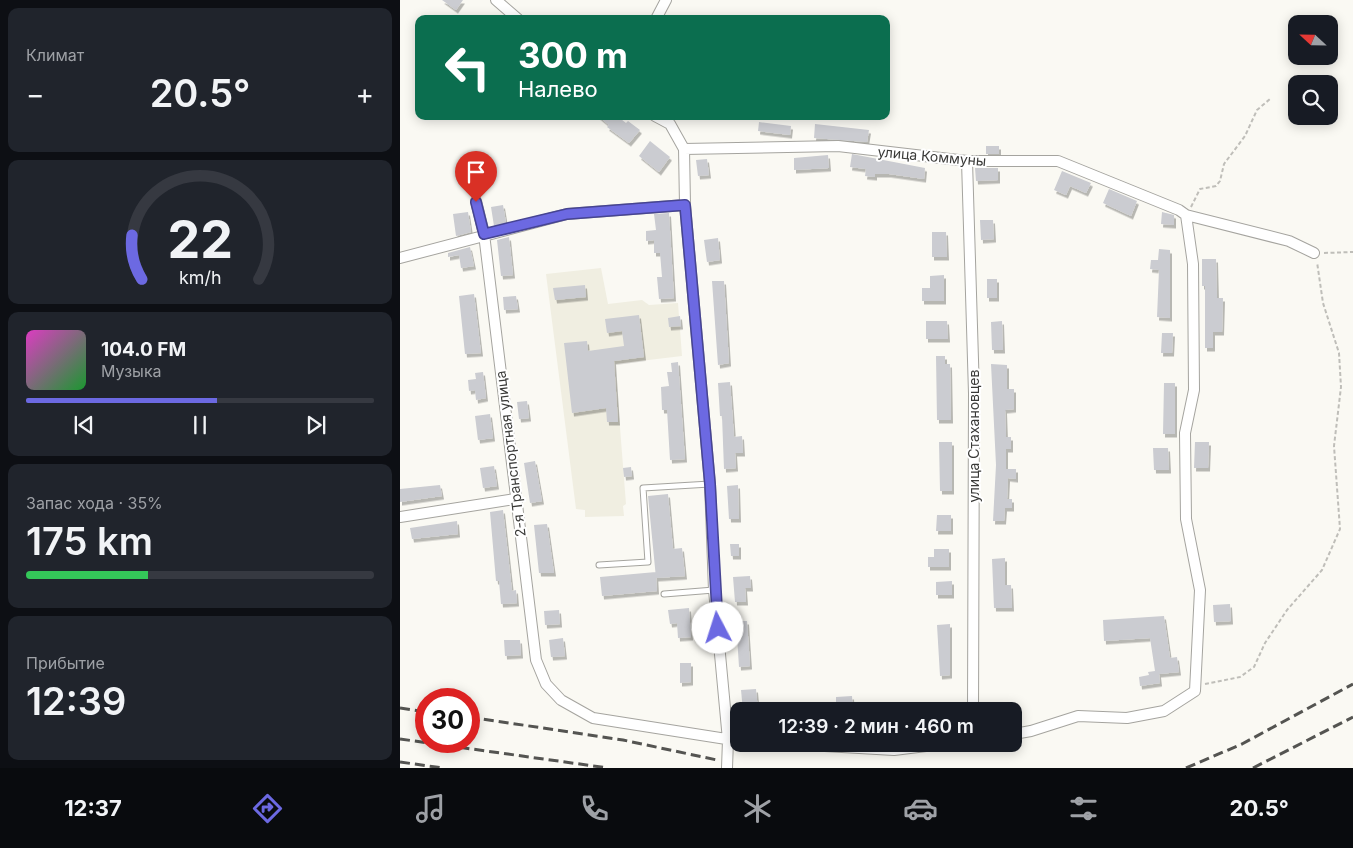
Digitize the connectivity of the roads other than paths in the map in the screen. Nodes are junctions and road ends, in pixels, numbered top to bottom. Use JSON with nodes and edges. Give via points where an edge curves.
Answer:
{"nodes":[{"id":1,"x":496,"y":0,"type":"edge"},
{"id":2,"x":666,"y":0,"type":"edge"},
{"id":3,"x":513,"y":15,"type":"edge"},
{"id":4,"x":658,"y":15,"type":"edge"},
{"id":5,"x":669,"y":120,"type":"edge"},
{"id":6,"x":684,"y":149,"type":"junction"},
{"id":7,"x":967,"y":161,"type":"junction"},
{"id":8,"x":476,"y":202,"type":"dead end"},
{"id":9,"x":685,"y":205,"type":"junction"},
{"id":10,"x":1186,"y":216,"type":"junction"},
{"id":11,"x":484,"y":234,"type":"junction"},
{"id":12,"x":1314,"y":253,"type":"road end"},
{"id":13,"x":400,"y":258,"type":"edge"},
{"id":14,"x":710,"y":484,"type":"junction"},
{"id":15,"x":515,"y":499,"type":"junction"},
{"id":16,"x":400,"y":517,"type":"edge"},
{"id":17,"x":600,"y":565,"type":"dead end"},
{"id":18,"x":714,"y":590,"type":"junction"},
{"id":19,"x":664,"y":594,"type":"dead end"},
{"id":20,"x":973,"y":702,"type":"edge"},
{"id":21,"x":1022,"y":733,"type":"edge"},
{"id":22,"x":728,"y":740,"type":"junction"},
{"id":23,"x":728,"y":768,"type":"edge"}],
"edges":[{"from":1,"to":3,"type":"street"},
{"from":2,"to":4,"type":"street"},
{"from":5,"to":6,"type":"street"},
{"from":6,"to":7,"type":"street","name":"улица Коммуны","via":[[838,146]]},
{"from":6,"to":9,"type":"street"},
{"from":7,"to":10,"type":"street","name":"улица Коммуны","via":[[1058,161],[1179,210]]},
{"from":7,"to":20,"type":"street","name":"улица Стахановцев","via":[[974,393]]},
{"from":8,"to":11,"type":"street","name":"2-я Транспортная улица"},
{"from":9,"to":11,"type":"street","via":[[567,214]]},
{"from":9,"to":14,"type":"street"},
{"from":10,"to":12,"type":"street","name":"улица Коммуны","via":[[1289,241]]},
{"from":10,"to":21,"type":"street","via":[[1193,264],[1194,390],[1185,433],[1186,519],[1200,590],[1195,688],[1164,711],[1127,718],[1078,716]]},
{"from":11,"to":13,"type":"street"},
{"from":11,"to":15,"type":"street","name":"2-я Транспортная улица"},
{"from":14,"to":17,"type":"lane","via":[[643,488],[648,562]]},
{"from":14,"to":18,"type":"street"},
{"from":15,"to":16,"type":"street"},
{"from":15,"to":22,"type":"street","name":"2-я Транспортная улица","via":[[536,660],[546,684],[561,700],[593,718]]},
{"from":18,"to":19,"type":"lane"},
{"from":18,"to":22,"type":"street"},
{"from":22,"to":23,"type":"street"}]}
